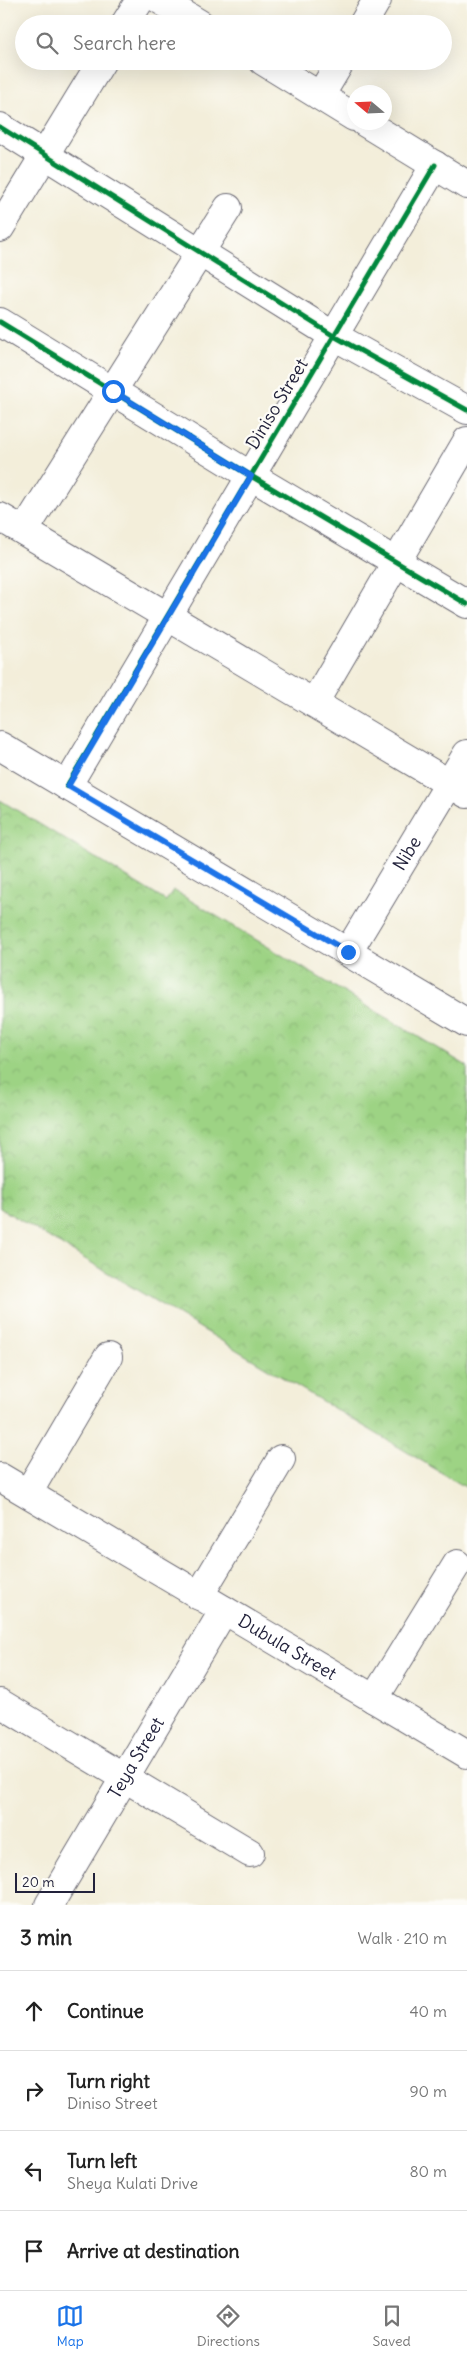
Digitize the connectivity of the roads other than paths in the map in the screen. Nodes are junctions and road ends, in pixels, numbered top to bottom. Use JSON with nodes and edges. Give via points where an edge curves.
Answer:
{"nodes":[{"id":1,"x":140,"y":0,"type":"edge"},
{"id":2,"x":160,"y":0,"type":"edge"},
{"id":3,"x":377,"y":0,"type":"edge"},
{"id":4,"x":131,"y":15,"type":"edge"},
{"id":5,"x":185,"y":15,"type":"edge"},
{"id":6,"x":368,"y":15,"type":"edge"},
{"id":7,"x":97,"y":70,"type":"edge"},
{"id":8,"x":278,"y":70,"type":"edge"},
{"id":9,"x":336,"y":70,"type":"edge"},
{"id":10,"x":320,"y":96,"type":"junction"},
{"id":11,"x":347,"y":112,"type":"edge"},
{"id":12,"x":0,"y":127,"type":"edge"},
{"id":13,"x":377,"y":130,"type":"edge"},
{"id":14,"x":46,"y":154,"type":"junction"},
{"id":15,"x":435,"y":165,"type":"junction"},
{"id":16,"x":467,"y":185,"type":"edge"},
{"id":17,"x":228,"y":208,"type":"dead end"},
{"id":18,"x":0,"y":228,"type":"edge"},
{"id":19,"x":200,"y":252,"type":"junction"},
{"id":20,"x":0,"y":322,"type":"edge"},
{"id":21,"x":334,"y":336,"type":"junction"},
{"id":22,"x":113,"y":391,"type":"junction"},
{"id":23,"x":467,"y":410,"type":"edge"},
{"id":24,"x":467,"y":441,"type":"edge"},
{"id":25,"x":251,"y":476,"type":"junction"},
{"id":26,"x":0,"y":517,"type":"edge"},
{"id":27,"x":24,"y":531,"type":"junction"},
{"id":28,"x":396,"y":562,"type":"junction"},
{"id":29,"x":467,"y":604,"type":"edge"},
{"id":30,"x":167,"y":617,"type":"junction"},
{"id":31,"x":314,"y":703,"type":"junction"},
{"id":32,"x":0,"y":746,"type":"edge"},
{"id":33,"x":467,"y":754,"type":"edge"},
{"id":34,"x":68,"y":786,"type":"junction"},
{"id":35,"x":458,"y":789,"type":"edge"},
{"id":36,"x":348,"y":952,"type":"junction"},
{"id":37,"x":467,"y":1023,"type":"edge"},
{"id":38,"x":108,"y":1357,"type":"dead end"},
{"id":39,"x":281,"y":1459,"type":"dead end"},
{"id":40,"x":0,"y":1477,"type":"edge"},
{"id":41,"x":28,"y":1493,"type":"junction"},
{"id":42,"x":458,"y":1564,"type":"dead end"},
{"id":43,"x":199,"y":1596,"type":"junction"},
{"id":44,"x":224,"y":1610,"type":"junction"},
{"id":45,"x":374,"y":1699,"type":"junction"},
{"id":46,"x":0,"y":1703,"type":"edge"},
{"id":47,"x":467,"y":1754,"type":"edge"},
{"id":48,"x":124,"y":1779,"type":"junction"},
{"id":49,"x":250,"y":1853,"type":"dead end"},
{"id":50,"x":49,"y":1905,"type":"edge"}],
"edges":[{"from":1,"to":4,"type":"street"},
{"from":2,"to":5,"type":"street"},
{"from":3,"to":6,"type":"street"},
{"from":7,"to":14,"type":"street"},
{"from":8,"to":10,"type":"street"},
{"from":9,"to":10,"type":"street"},
{"from":10,"to":11,"type":"street"},
{"from":12,"to":14,"type":"street"},
{"from":13,"to":15,"type":"street"},
{"from":14,"to":18,"type":"street"},
{"from":14,"to":19,"type":"street"},
{"from":15,"to":16,"type":"street"},
{"from":15,"to":21,"type":"street","name":"Diniso Street"},
{"from":17,"to":19,"type":"street"},
{"from":19,"to":21,"type":"street"},
{"from":19,"to":22,"type":"street"},
{"from":20,"to":22,"type":"street"},
{"from":21,"to":23,"type":"street"},
{"from":21,"to":25,"type":"street","name":"Diniso Street"},
{"from":22,"to":25,"type":"street"},
{"from":22,"to":27,"type":"street"},
{"from":24,"to":28,"type":"street"},
{"from":25,"to":28,"type":"street"},
{"from":25,"to":30,"type":"street","name":"Diniso Street"},
{"from":26,"to":27,"type":"street"},
{"from":27,"to":30,"type":"street"},
{"from":28,"to":29,"type":"street"},
{"from":28,"to":31,"type":"street"},
{"from":30,"to":31,"type":"street"},
{"from":30,"to":34,"type":"street","name":"Diniso Street"},
{"from":31,"to":35,"type":"street"},
{"from":32,"to":34,"type":"street"},
{"from":33,"to":35,"type":"street","name":"Nibe"},
{"from":34,"to":36,"type":"street"},
{"from":35,"to":36,"type":"street","name":"Nibe"},
{"from":36,"to":37,"type":"street"},
{"from":38,"to":41,"type":"street"},
{"from":39,"to":43,"type":"street"},
{"from":40,"to":41,"type":"street","name":"Dubula Street"},
{"from":41,"to":43,"type":"street","name":"Dubula Street"},
{"from":42,"to":45,"type":"street"},
{"from":43,"to":44,"type":"street","name":"Dubula Street"},
{"from":44,"to":45,"type":"street","name":"Dubula Street"},
{"from":44,"to":48,"type":"street","name":"Teya Street"},
{"from":45,"to":47,"type":"street","name":"Dubula Street"},
{"from":46,"to":48,"type":"street"},
{"from":48,"to":49,"type":"street"},
{"from":48,"to":50,"type":"street","name":"Teya Street"}]}
